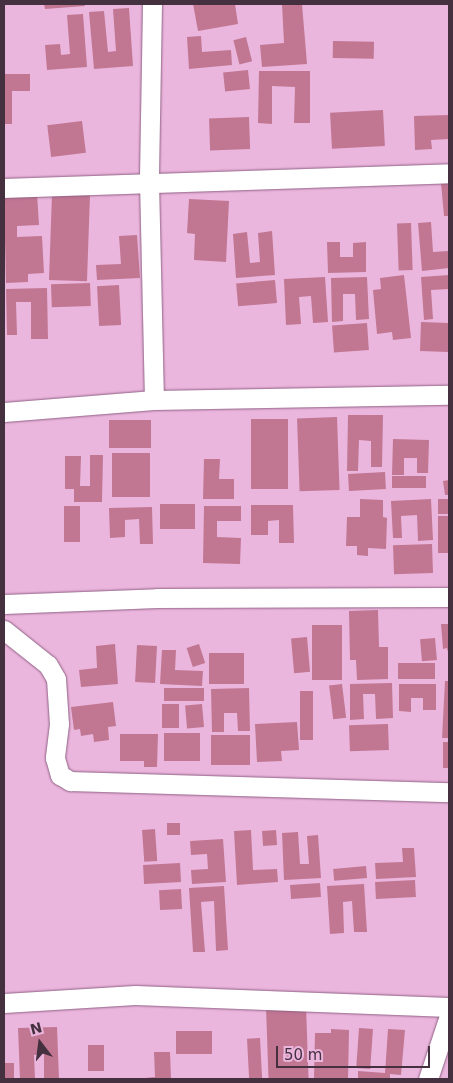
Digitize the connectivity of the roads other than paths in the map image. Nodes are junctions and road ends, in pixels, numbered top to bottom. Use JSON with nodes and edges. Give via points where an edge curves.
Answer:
{"nodes":[{"id":1,"x":152,"y":4,"type":"edge"},
{"id":2,"x":449,"y":173,"type":"edge"},
{"id":3,"x":149,"y":181,"type":"junction"},
{"id":4,"x":4,"y":188,"type":"edge"},
{"id":5,"x":449,"y":395,"type":"edge"},
{"id":6,"x":154,"y":400,"type":"junction"},
{"id":7,"x":4,"y":412,"type":"edge"},
{"id":8,"x":449,"y":597,"type":"edge"},
{"id":9,"x":4,"y":604,"type":"edge"},
{"id":10,"x":4,"y":630,"type":"edge"},
{"id":11,"x":449,"y":792,"type":"edge"},
{"id":12,"x":4,"y":1003,"type":"edge"},
{"id":13,"x":449,"y":1007,"type":"edge"},
{"id":14,"x":449,"y":1016,"type":"edge"},
{"id":15,"x":428,"y":1079,"type":"edge"}],
"edges":[{"from":1,"to":3,"type":"street"},
{"from":2,"to":3,"type":"street"},
{"from":3,"to":4,"type":"street"},
{"from":3,"to":6,"type":"street"},
{"from":5,"to":6,"type":"street"},
{"from":6,"to":7,"type":"street"},
{"from":8,"to":9,"type":"street","via":[[157,598]]},
{"from":10,"to":11,"type":"street","via":[[48,665],[56,679],[59,724],[55,758],[60,775],[70,781]]},
{"from":12,"to":13,"type":"street","via":[[135,995]]},
{"from":14,"to":15,"type":"street"}]}
